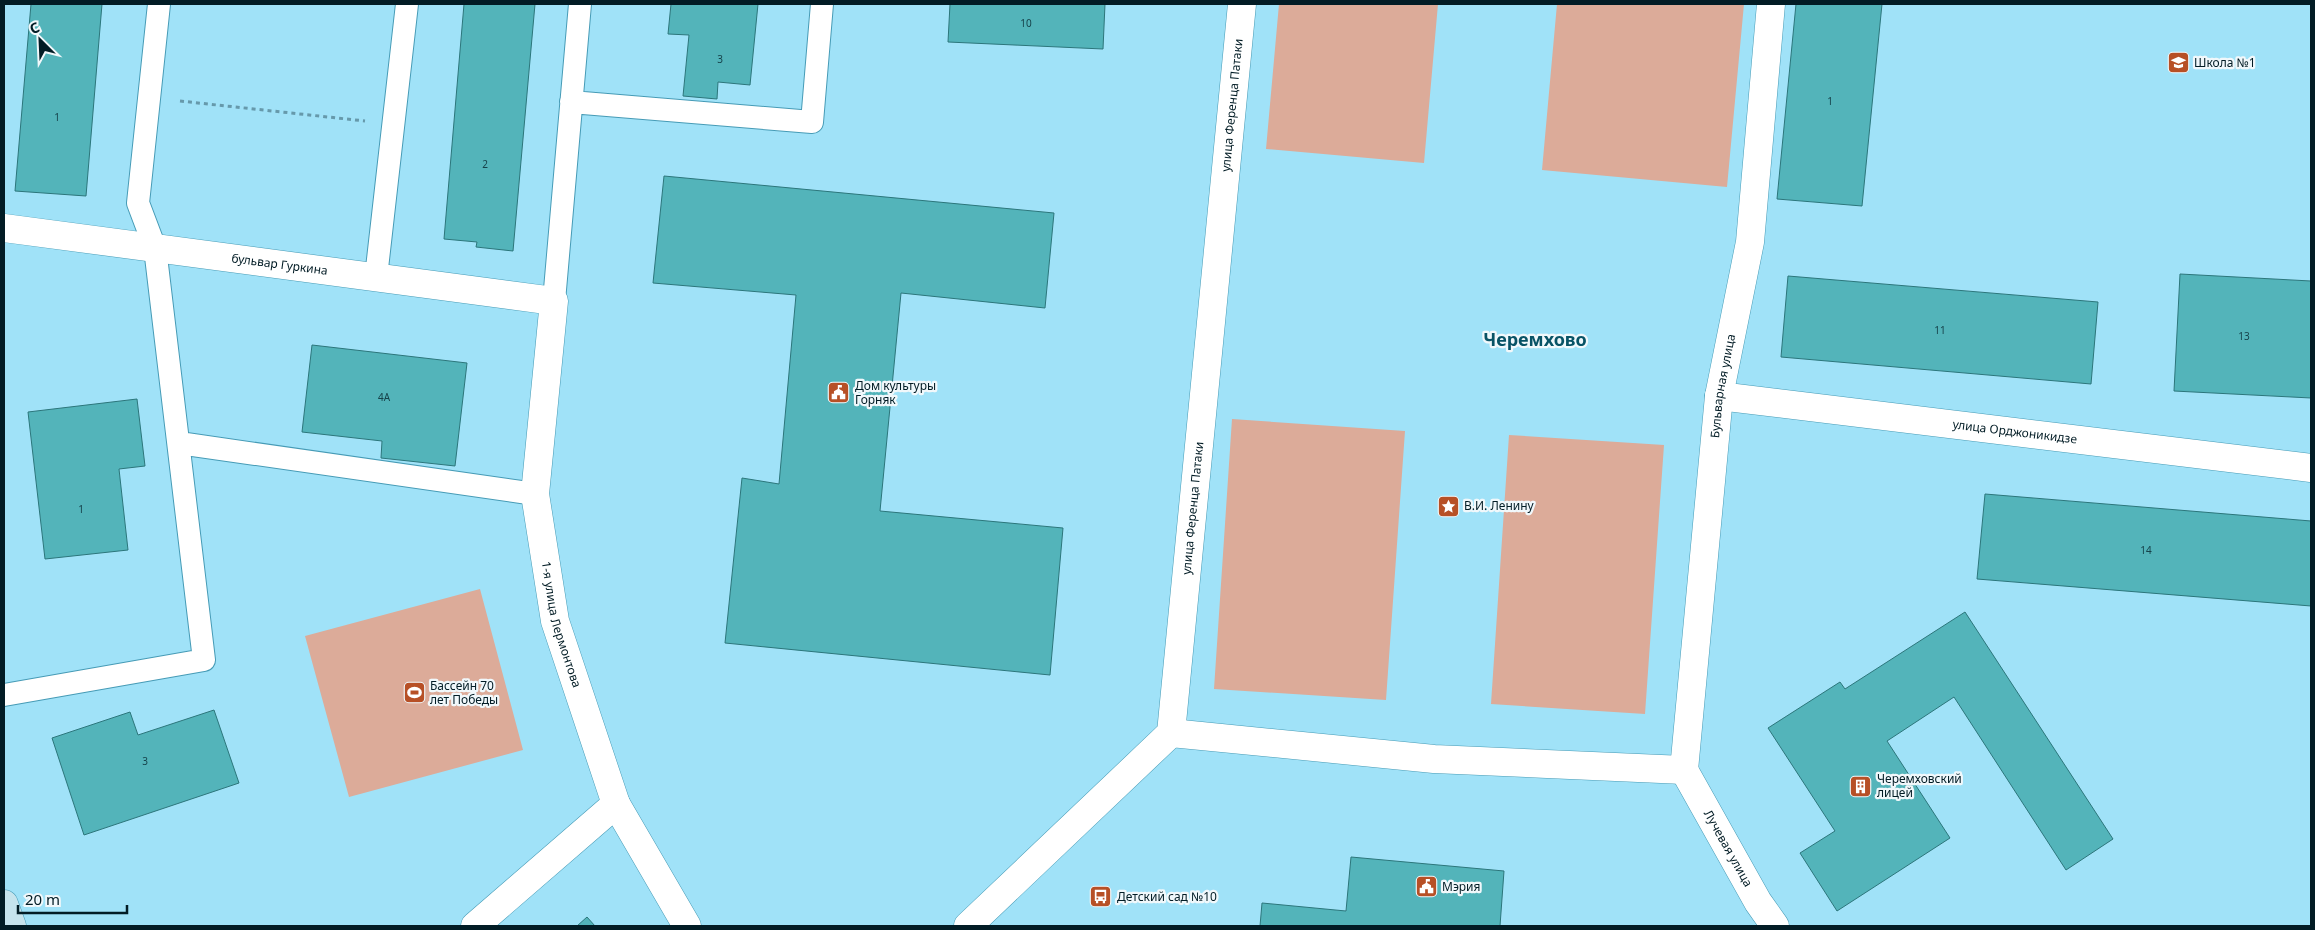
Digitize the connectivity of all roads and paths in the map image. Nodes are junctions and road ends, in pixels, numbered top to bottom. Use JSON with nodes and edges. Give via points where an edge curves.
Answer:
{"nodes":[{"id":1,"x":159,"y":4,"type":"edge"},
{"id":2,"x":407,"y":4,"type":"edge"},
{"id":3,"x":580,"y":4,"type":"edge"},
{"id":4,"x":822,"y":4,"type":"edge"},
{"id":5,"x":1242,"y":4,"type":"edge"},
{"id":6,"x":1771,"y":4,"type":"edge"},
{"id":7,"x":149,"y":97,"type":"junction"},
{"id":8,"x":571,"y":102,"type":"junction"},
{"id":9,"x":394,"y":124,"type":"junction"},
{"id":10,"x":4,"y":228,"type":"edge"},
{"id":11,"x":155,"y":248,"type":"junction"},
{"id":12,"x":376,"y":277,"type":"junction"},
{"id":13,"x":554,"y":301,"type":"junction"},
{"id":14,"x":1719,"y":396,"type":"junction"},
{"id":15,"x":179,"y":442,"type":"junction"},
{"id":16,"x":2311,"y":468,"type":"edge"},
{"id":17,"x":535,"y":494,"type":"junction"},
{"id":18,"x":4,"y":695,"type":"edge"},
{"id":19,"x":1171,"y":733,"type":"junction"},
{"id":20,"x":1684,"y":770,"type":"junction"},
{"id":21,"x":616,"y":804,"type":"junction"},
{"id":22,"x":4,"y":904,"type":"edge"},
{"id":23,"x":12,"y":926,"type":"edge"},
{"id":24,"x":475,"y":926,"type":"edge"},
{"id":25,"x":687,"y":926,"type":"edge"},
{"id":26,"x":968,"y":926,"type":"edge"},
{"id":27,"x":1775,"y":926,"type":"edge"}],
"edges":[{"from":1,"to":7,"type":"lane"},
{"from":2,"to":9,"type":"lane"},
{"from":3,"to":8,"type":"lane"},
{"from":4,"to":8,"type":"lane","via":[[812,122]]},
{"from":5,"to":19,"type":"street","name":"улица Ференца Патаки"},
{"from":6,"to":14,"type":"street","name":"Бульварная улица","via":[[1750,242]]},
{"from":7,"to":9,"type":"path"},
{"from":7,"to":11,"type":"lane","via":[[138,203]]},
{"from":8,"to":13,"type":"lane"},
{"from":9,"to":12,"type":"lane"},
{"from":10,"to":11,"type":"street","name":"бульвар Гуркина"},
{"from":11,"to":12,"type":"street","name":"бульвар Гуркина"},
{"from":11,"to":15,"type":"lane"},
{"from":12,"to":13,"type":"street","name":"бульвар Гуркина"},
{"from":13,"to":17,"type":"street","name":"1-я улица Лермонтова"},
{"from":14,"to":16,"type":"street","name":"улица Орджоникидзе"},
{"from":14,"to":20,"type":"street","name":"Бульварная улица"},
{"from":15,"to":17,"type":"lane"},
{"from":15,"to":18,"type":"lane","via":[[204,660]]},
{"from":17,"to":21,"type":"street","name":"1-я улица Лермонтова","via":[[555,621]]},
{"from":19,"to":20,"type":"street","via":[[1434,759]]},
{"from":19,"to":26,"type":"street"},
{"from":20,"to":27,"type":"street","name":"Лучевая улица","via":[[1758,902]]},
{"from":21,"to":24,"type":"street"},
{"from":21,"to":25,"type":"street","name":"1-я улица Лермонтова"},
{"from":22,"to":23,"type":"main road"}]}
